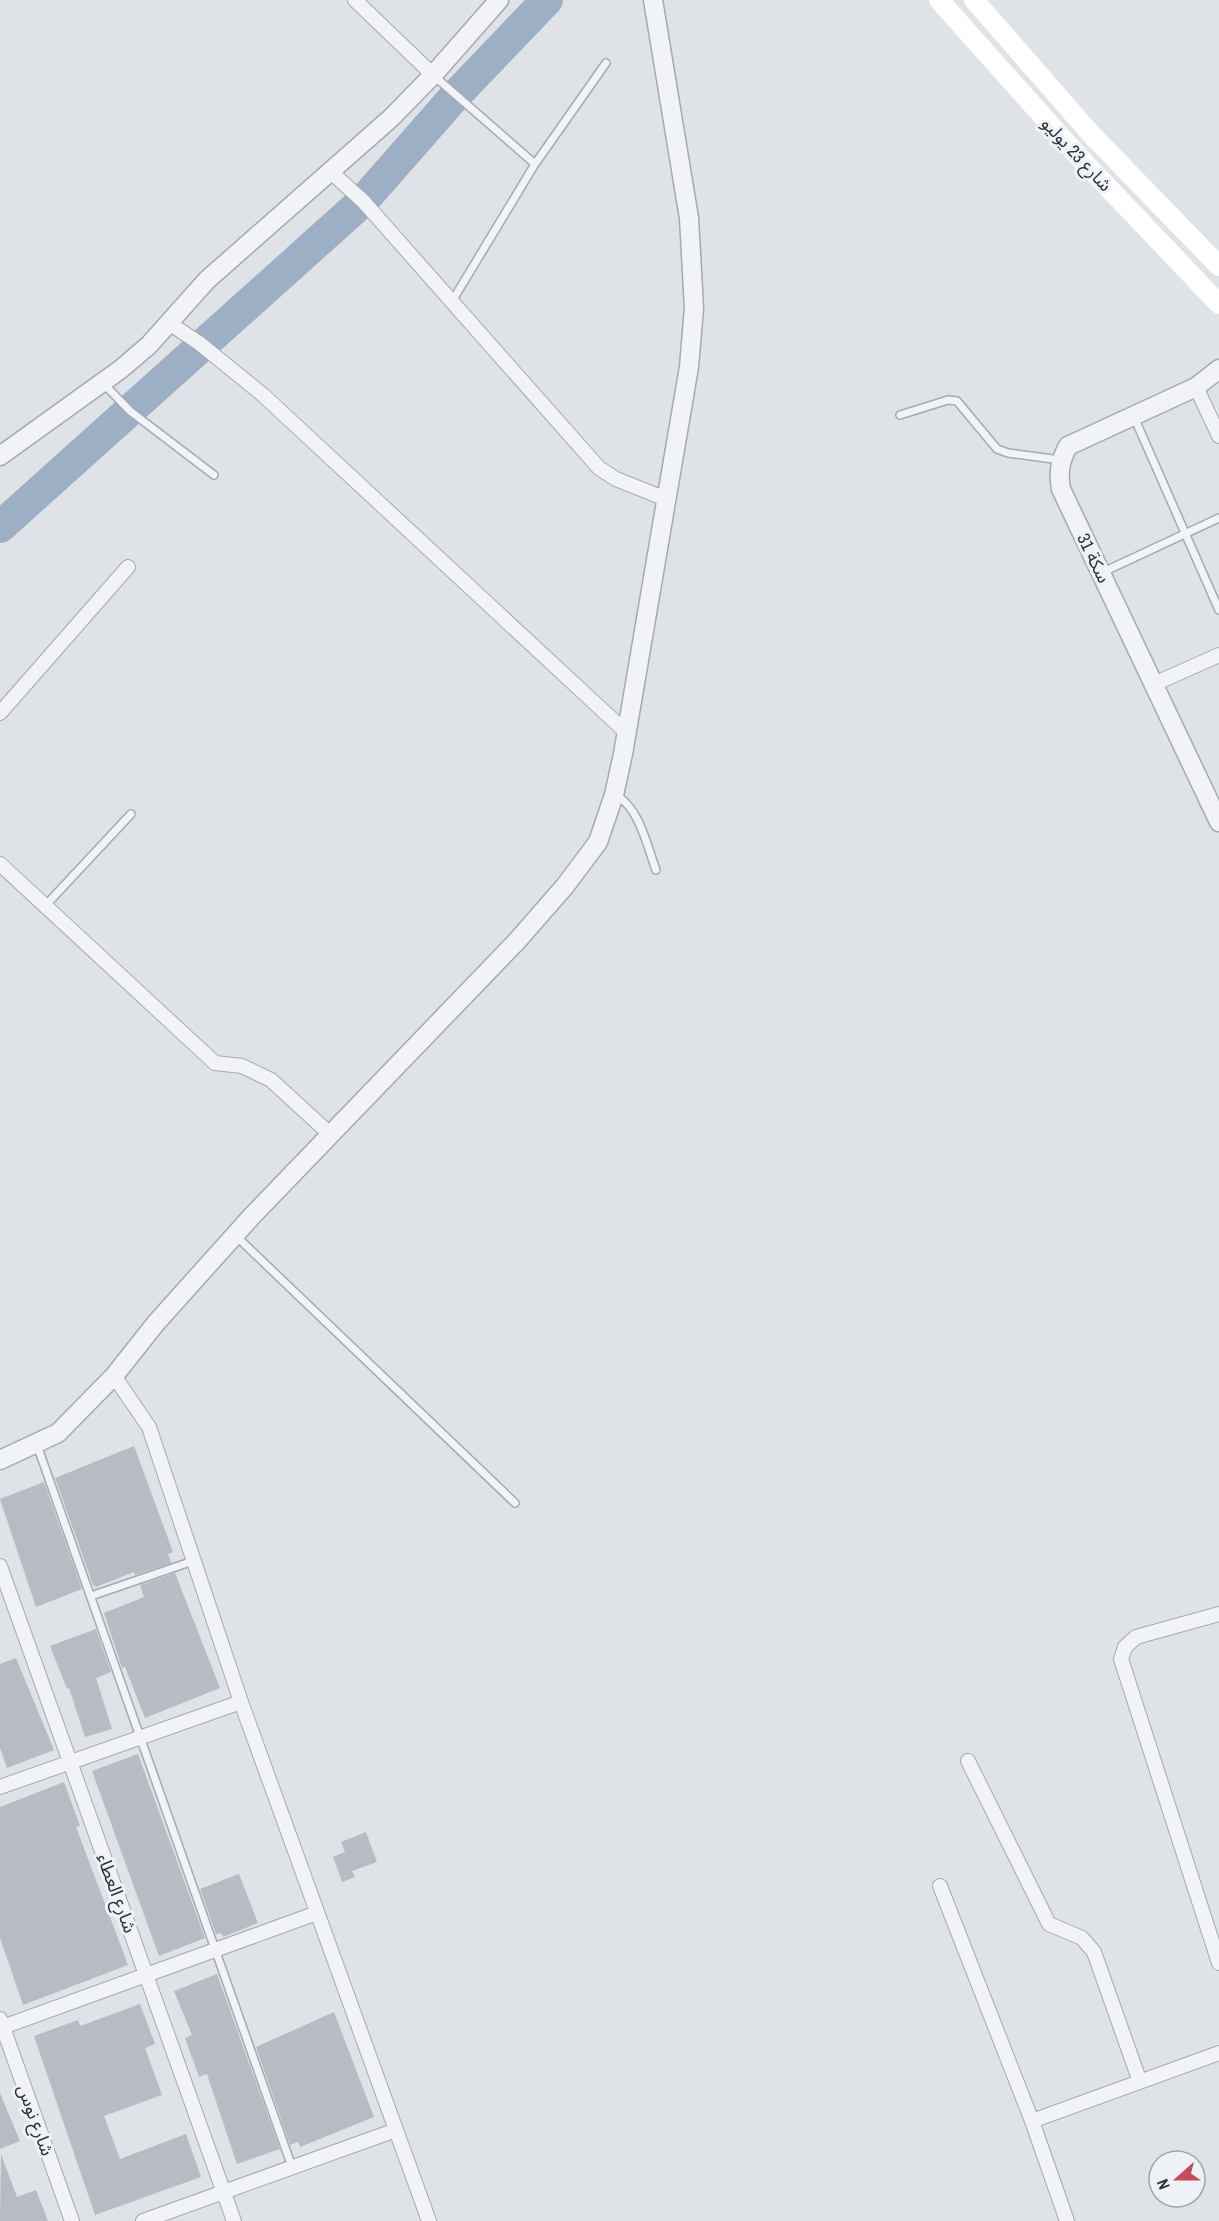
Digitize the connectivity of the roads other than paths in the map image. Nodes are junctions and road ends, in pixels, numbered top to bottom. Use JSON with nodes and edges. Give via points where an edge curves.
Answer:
{"nodes":[{"id":1,"x":355,"y":0,"type":"edge"},
{"id":2,"x":499,"y":0,"type":"edge"},
{"id":3,"x":653,"y":0,"type":"edge"},
{"id":4,"x":939,"y":0,"type":"edge"},
{"id":5,"x":974,"y":0,"type":"edge"},
{"id":6,"x":606,"y":63,"type":"dead end"},
{"id":7,"x":434,"y":75,"type":"junction"},
{"id":8,"x":535,"y":164,"type":"junction"},
{"id":9,"x":332,"y":172,"type":"junction"},
{"id":10,"x":1219,"y":266,"type":"edge"},
{"id":11,"x":451,"y":303,"type":"junction"},
{"id":12,"x":1219,"y":304,"type":"edge"},
{"id":13,"x":169,"y":323,"type":"junction"},
{"id":14,"x":1219,"y":369,"type":"edge"},
{"id":15,"x":103,"y":383,"type":"junction"},
{"id":16,"x":1196,"y":387,"type":"junction"},
{"id":17,"x":900,"y":415,"type":"dead end"},
{"id":18,"x":1133,"y":415,"type":"junction"},
{"id":19,"x":1219,"y":435,"type":"edge"},
{"id":20,"x":0,"y":456,"type":"edge"},
{"id":21,"x":1060,"y":460,"type":"junction"},
{"id":22,"x":214,"y":475,"type":"dead end"},
{"id":23,"x":666,"y":499,"type":"junction"},
{"id":24,"x":1219,"y":518,"type":"edge"},
{"id":25,"x":1186,"y":534,"type":"junction"},
{"id":26,"x":128,"y":567,"type":"dead end"},
{"id":27,"x":1101,"y":573,"type":"junction"},
{"id":28,"x":1219,"y":610,"type":"edge"},
{"id":29,"x":1219,"y":655,"type":"edge"},
{"id":30,"x":1154,"y":684,"type":"junction"},
{"id":31,"x":0,"y":713,"type":"edge"},
{"id":32,"x":627,"y":733,"type":"junction"},
{"id":33,"x":614,"y":795,"type":"junction"},
{"id":34,"x":1214,"y":798,"type":"edge"},
{"id":35,"x":131,"y":814,"type":"dead end"},
{"id":36,"x":1219,"y":822,"type":"edge"},
{"id":37,"x":0,"y":864,"type":"edge"},
{"id":38,"x":656,"y":870,"type":"dead end"},
{"id":39,"x":45,"y":906,"type":"junction"},
{"id":40,"x":331,"y":1134,"type":"junction"},
{"id":41,"x":235,"y":1235,"type":"junction"},
{"id":42,"x":114,"y":1376,"type":"junction"},
{"id":43,"x":37,"y":1444,"type":"junction"},
{"id":44,"x":0,"y":1460,"type":"edge"},
{"id":45,"x":514,"y":1503,"type":"dead end"},
{"id":46,"x":194,"y":1561,"type":"junction"},
{"id":47,"x":0,"y":1566,"type":"edge"},
{"id":48,"x":91,"y":1596,"type":"junction"},
{"id":49,"x":1219,"y":1614,"type":"edge"},
{"id":50,"x":241,"y":1702,"type":"junction"},
{"id":51,"x":140,"y":1737,"type":"junction"},
{"id":52,"x":968,"y":1761,"type":"dead end"},
{"id":53,"x":70,"y":1762,"type":"junction"},
{"id":54,"x":0,"y":1787,"type":"edge"},
{"id":55,"x":940,"y":1886,"type":"dead end"},
{"id":56,"x":317,"y":1913,"type":"junction"},
{"id":57,"x":216,"y":1950,"type":"junction"},
{"id":58,"x":1219,"y":1963,"type":"edge"},
{"id":59,"x":146,"y":1975,"type":"junction"},
{"id":60,"x":1,"y":2025,"type":"edge"},
{"id":61,"x":1219,"y":2053,"type":"edge"},
{"id":62,"x":1140,"y":2082,"type":"junction"},
{"id":63,"x":1032,"y":2121,"type":"junction"},
{"id":64,"x":396,"y":2130,"type":"junction"},
{"id":65,"x":292,"y":2167,"type":"junction"},
{"id":66,"x":224,"y":2192,"type":"junction"},
{"id":67,"x":72,"y":2221,"type":"edge"},
{"id":68,"x":143,"y":2221,"type":"edge"},
{"id":69,"x":234,"y":2221,"type":"edge"},
{"id":70,"x":429,"y":2221,"type":"edge"},
{"id":71,"x":1067,"y":2221,"type":"edge"}],
"edges":[{"from":1,"to":7,"type":"street"},
{"from":2,"to":7,"type":"street"},
{"from":3,"to":23,"type":"street","via":[[689,218],[693,298],[689,367]]},
{"from":4,"to":12,"type":"main road","name":"شارع 23 يوليو","via":[[1080,158]]},
{"from":5,"to":10,"type":"main road","name":"شارع 23 يوليو","via":[[1091,134]]},
{"from":6,"to":8,"type":"lane"},
{"from":7,"to":8,"type":"lane"},
{"from":7,"to":9,"type":"street"},
{"from":8,"to":11,"type":"lane"},
{"from":9,"to":11,"type":"street","via":[[363,201]]},
{"from":9,"to":13,"type":"street","via":[[207,280]]},
{"from":11,"to":23,"type":"street","via":[[599,468]]},
{"from":13,"to":15,"type":"street"},
{"from":13,"to":32,"type":"street","via":[[263,395]]},
{"from":14,"to":16,"type":"street"},
{"from":15,"to":20,"type":"street"},
{"from":15,"to":22,"type":"lane","via":[[130,411]]},
{"from":16,"to":18,"type":"street"},
{"from":16,"to":19,"type":"street"},
{"from":17,"to":21,"type":"lane","via":[[948,400],[957,401],[997,449]]},
{"from":18,"to":21,"type":"street","via":[[1068,446]]},
{"from":18,"to":25,"type":"lane"},
{"from":21,"to":27,"type":"street","name":"سكة 31","via":[[1061,489]]},
{"from":23,"to":32,"type":"street"},
{"from":24,"to":25,"type":"lane"},
{"from":25,"to":27,"type":"lane"},
{"from":25,"to":28,"type":"lane"},
{"from":26,"to":31,"type":"street"},
{"from":27,"to":30,"type":"street","name":"سكة 31"},
{"from":29,"to":30,"type":"street"},
{"from":30,"to":34,"type":"street","name":"سكة 31"},
{"from":32,"to":33,"type":"street"},
{"from":33,"to":38,"type":"lane","via":[[626,800],[633,811]]},
{"from":33,"to":40,"type":"street","via":[[598,842],[565,886],[517,942]]},
{"from":34,"to":36,"type":"street","name":"سكة 31"},
{"from":35,"to":39,"type":"lane"},
{"from":37,"to":39,"type":"street"},
{"from":39,"to":40,"type":"street","via":[[215,1063],[242,1066],[271,1080]]},
{"from":40,"to":41,"type":"street"},
{"from":41,"to":42,"type":"street"},
{"from":41,"to":45,"type":"lane"},
{"from":42,"to":43,"type":"street","via":[[58,1433]]},
{"from":42,"to":46,"type":"street","via":[[149,1427]]},
{"from":43,"to":44,"type":"street"},
{"from":43,"to":48,"type":"lane"},
{"from":46,"to":48,"type":"lane"},
{"from":46,"to":50,"type":"street"},
{"from":47,"to":53,"type":"street","name":"شارع العطاء"},
{"from":48,"to":51,"type":"lane"},
{"from":49,"to":58,"type":"street","via":[[1136,1637],[1125,1647],[1121,1659]]},
{"from":50,"to":51,"type":"street"},
{"from":50,"to":56,"type":"street"},
{"from":51,"to":53,"type":"street"},
{"from":51,"to":57,"type":"lane"},
{"from":52,"to":62,"type":"street","via":[[1048,1924],[1082,1938],[1095,1952]]},
{"from":53,"to":54,"type":"street"},
{"from":53,"to":59,"type":"street","name":"شارع العطاء"},
{"from":55,"to":63,"type":"street"},
{"from":56,"to":57,"type":"street"},
{"from":56,"to":64,"type":"street"},
{"from":57,"to":59,"type":"street"},
{"from":57,"to":65,"type":"lane"},
{"from":59,"to":60,"type":"street"},
{"from":59,"to":66,"type":"street","name":"شارع العطاء"},
{"from":60,"to":67,"type":"street","name":"شارع نوس"},
{"from":61,"to":62,"type":"street"},
{"from":62,"to":63,"type":"street"},
{"from":63,"to":71,"type":"street"},
{"from":64,"to":65,"type":"street"},
{"from":64,"to":70,"type":"street"},
{"from":65,"to":66,"type":"street"},
{"from":66,"to":68,"type":"street"},
{"from":66,"to":69,"type":"street","name":"شارع العطاء"}]}
